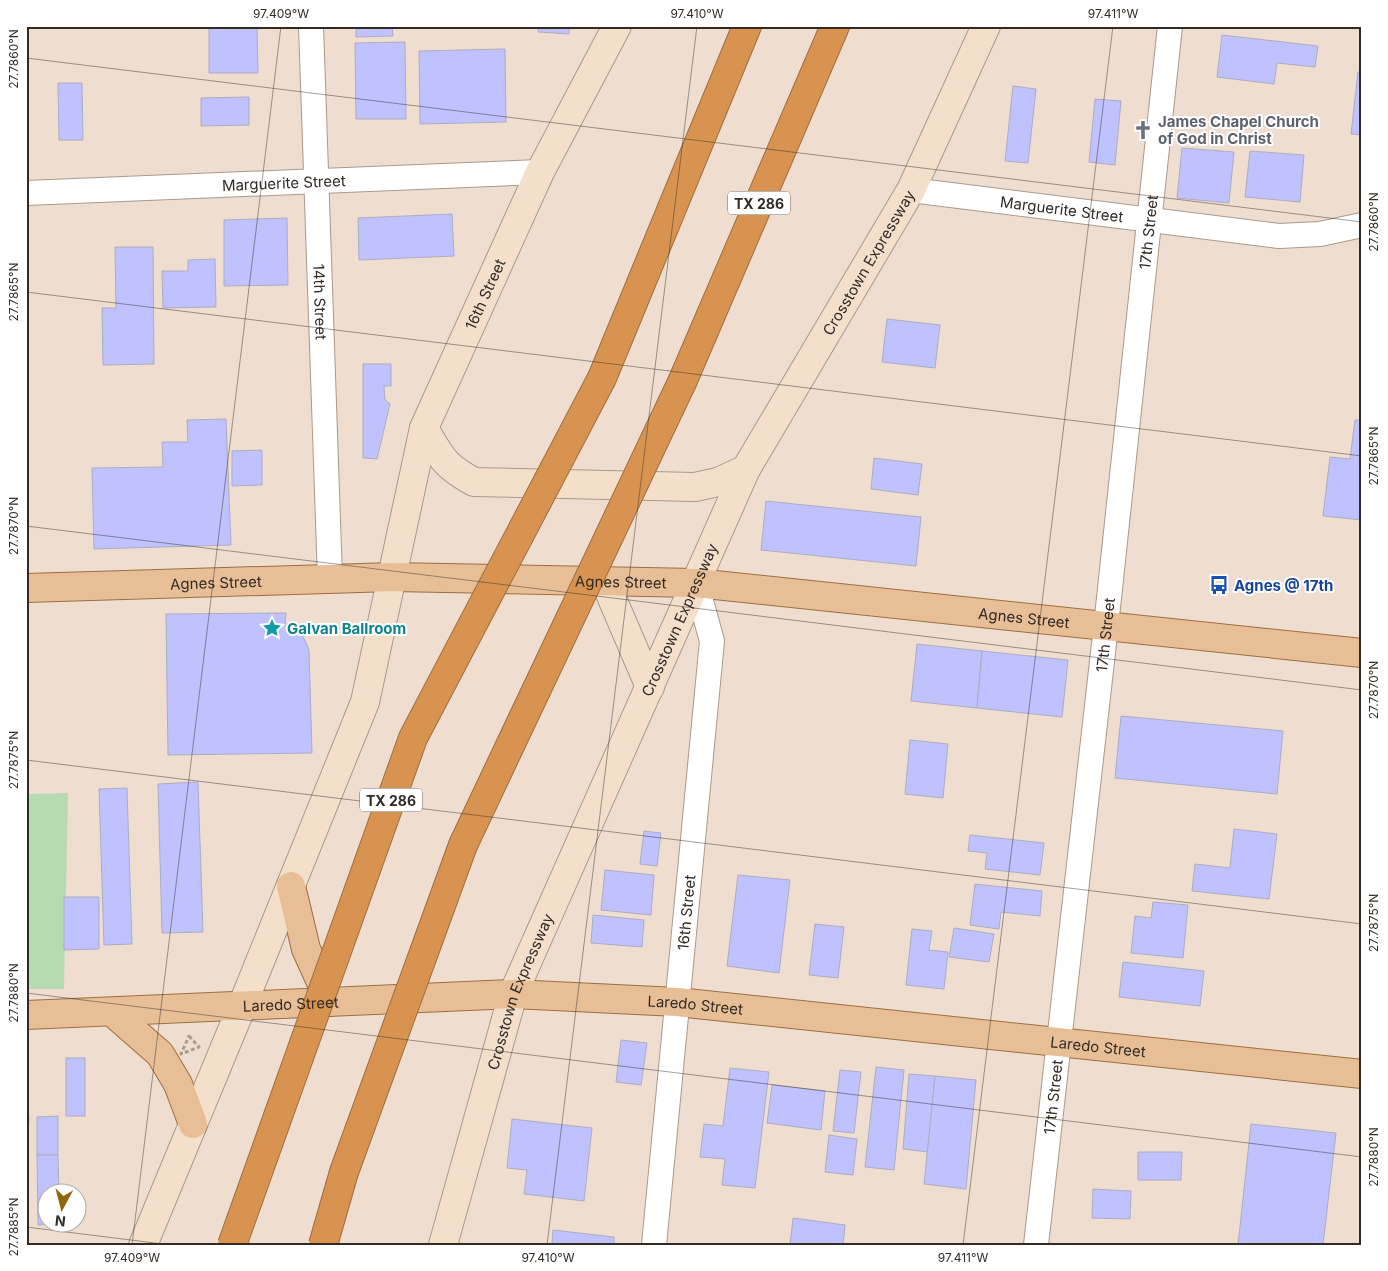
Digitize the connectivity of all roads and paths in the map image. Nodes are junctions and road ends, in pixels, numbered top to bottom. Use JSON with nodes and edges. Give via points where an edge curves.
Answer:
{"nodes":[{"id":1,"x":311,"y":26,"type":"edge"},
{"id":2,"x":618,"y":26,"type":"edge"},
{"id":3,"x":747,"y":26,"type":"edge"},
{"id":4,"x":835,"y":26,"type":"edge"},
{"id":5,"x":986,"y":26,"type":"edge"},
{"id":6,"x":1170,"y":26,"type":"edge"},
{"id":7,"x":540,"y":172,"type":"junction"},
{"id":8,"x":318,"y":182,"type":"junction"},
{"id":9,"x":911,"y":190,"type":"junction"},
{"id":10,"x":26,"y":193,"type":"edge"},
{"id":11,"x":1149,"y":220,"type":"junction"},
{"id":12,"x":1362,"y":225,"type":"edge"},
{"id":13,"x":424,"y":428,"type":"junction"},
{"id":14,"x":746,"y":469,"type":"junction"},
{"id":15,"x":393,"y":577,"type":"junction"},
{"id":16,"x":330,"y":578,"type":"junction"},
{"id":17,"x":605,"y":582,"type":"junction"},
{"id":18,"x":696,"y":583,"type":"junction"},
{"id":19,"x":26,"y":588,"type":"edge"},
{"id":20,"x":1106,"y":626,"type":"junction"},
{"id":21,"x":1362,"y":653,"type":"edge"},
{"id":22,"x":650,"y":688,"type":"junction"},
{"id":23,"x":291,"y":886,"type":"junction"},
{"id":24,"x":513,"y":994,"type":"junction"},
{"id":25,"x":330,"y":1002,"type":"junction"},
{"id":26,"x":677,"y":1002,"type":"junction"},
{"id":27,"x":242,"y":1006,"type":"junction"},
{"id":28,"x":112,"y":1012,"type":"junction"},
{"id":29,"x":26,"y":1015,"type":"edge"},
{"id":30,"x":189,"y":1036,"type":"dead end"},
{"id":31,"x":1059,"y":1042,"type":"junction"},
{"id":32,"x":199,"y":1047,"type":"dead end"},
{"id":33,"x":1362,"y":1074,"type":"edge"},
{"id":34,"x":193,"y":1124,"type":"junction"},
{"id":35,"x":143,"y":1245,"type":"edge"},
{"id":36,"x":232,"y":1245,"type":"edge"},
{"id":37,"x":323,"y":1245,"type":"edge"},
{"id":38,"x":443,"y":1245,"type":"edge"},
{"id":39,"x":654,"y":1245,"type":"edge"},
{"id":40,"x":1036,"y":1245,"type":"edge"}],
"edges":[{"from":1,"to":8,"type":"street","name":"14th Street"},
{"from":2,"to":7,"type":"main road","name":"16th Street"},
{"from":3,"to":36,"type":"highway","number":"TX 286","bridge":true,"via":[[602,378],[413,738]]},
{"from":4,"to":37,"type":"highway","number":"TX 286","bridge":true,"via":[[683,380],[462,845],[348,1163]]},
{"from":5,"to":9,"type":"main road","name":"Crosstown Expressway"},
{"from":6,"to":11,"type":"street","name":"17th Street"},
{"from":7,"to":8,"type":"street","name":"Marguerite Street"},
{"from":7,"to":13,"type":"main road","name":"16th Street"},
{"from":8,"to":10,"type":"street","name":"Marguerite Street"},
{"from":8,"to":16,"type":"street","name":"14th Street"},
{"from":9,"to":11,"type":"street","name":"Marguerite Street"},
{"from":9,"to":14,"type":"main road","name":"Crosstown Expressway"},
{"from":11,"to":12,"type":"street","name":"Marguerite Street","via":[[1279,236],[1320,234]]},
{"from":11,"to":20,"type":"street","name":"17th Street"},
{"from":13,"to":14,"type":"main road","via":[[451,470],[474,482],[695,487],[718,482]]},
{"from":13,"to":15,"type":"main road","name":"16th Street"},
{"from":14,"to":18,"type":"main road","name":"Crosstown Expressway"},
{"from":15,"to":16,"type":"main road","name":"Agnes Street"},
{"from":15,"to":17,"type":"main road","name":"Agnes Street"},
{"from":15,"to":23,"type":"main road","via":[[365,702]]},
{"from":16,"to":19,"type":"main road","name":"Agnes Street"},
{"from":17,"to":18,"type":"main road","name":"Agnes Street"},
{"from":17,"to":22,"type":"main road"},
{"from":18,"to":20,"type":"main road","name":"Agnes Street"},
{"from":18,"to":22,"type":"main road","name":"Crosstown Expressway"},
{"from":18,"to":26,"type":"street","name":"16th Street","via":[[712,641]]},
{"from":20,"to":21,"type":"main road","name":"Agnes Street"},
{"from":20,"to":31,"type":"street","name":"17th Street"},
{"from":22,"to":24,"type":"main road","name":"Crosstown Expressway"},
{"from":23,"to":25,"type":"main road","via":[[306,949]]},
{"from":23,"to":27,"type":"main road"},
{"from":24,"to":25,"type":"main road","name":"Laredo Street"},
{"from":24,"to":26,"type":"main road","name":"Laredo Street"},
{"from":24,"to":38,"type":"main road","name":"Crosstown Expressway"},
{"from":25,"to":27,"type":"main road","name":"Laredo Street"},
{"from":26,"to":31,"type":"main road","name":"Laredo Street"},
{"from":26,"to":39,"type":"street","name":"16th Street"},
{"from":27,"to":28,"type":"main road","name":"Laredo Street"},
{"from":27,"to":34,"type":"main road"},
{"from":28,"to":29,"type":"main road","name":"Laredo Street"},
{"from":28,"to":34,"type":"main road","via":[[160,1054],[178,1084]]},
{"from":30,"to":32,"type":"path"},
{"from":31,"to":33,"type":"main road","name":"Laredo Street"},
{"from":31,"to":40,"type":"street","name":"17th Street"},
{"from":34,"to":35,"type":"main road"}]}
